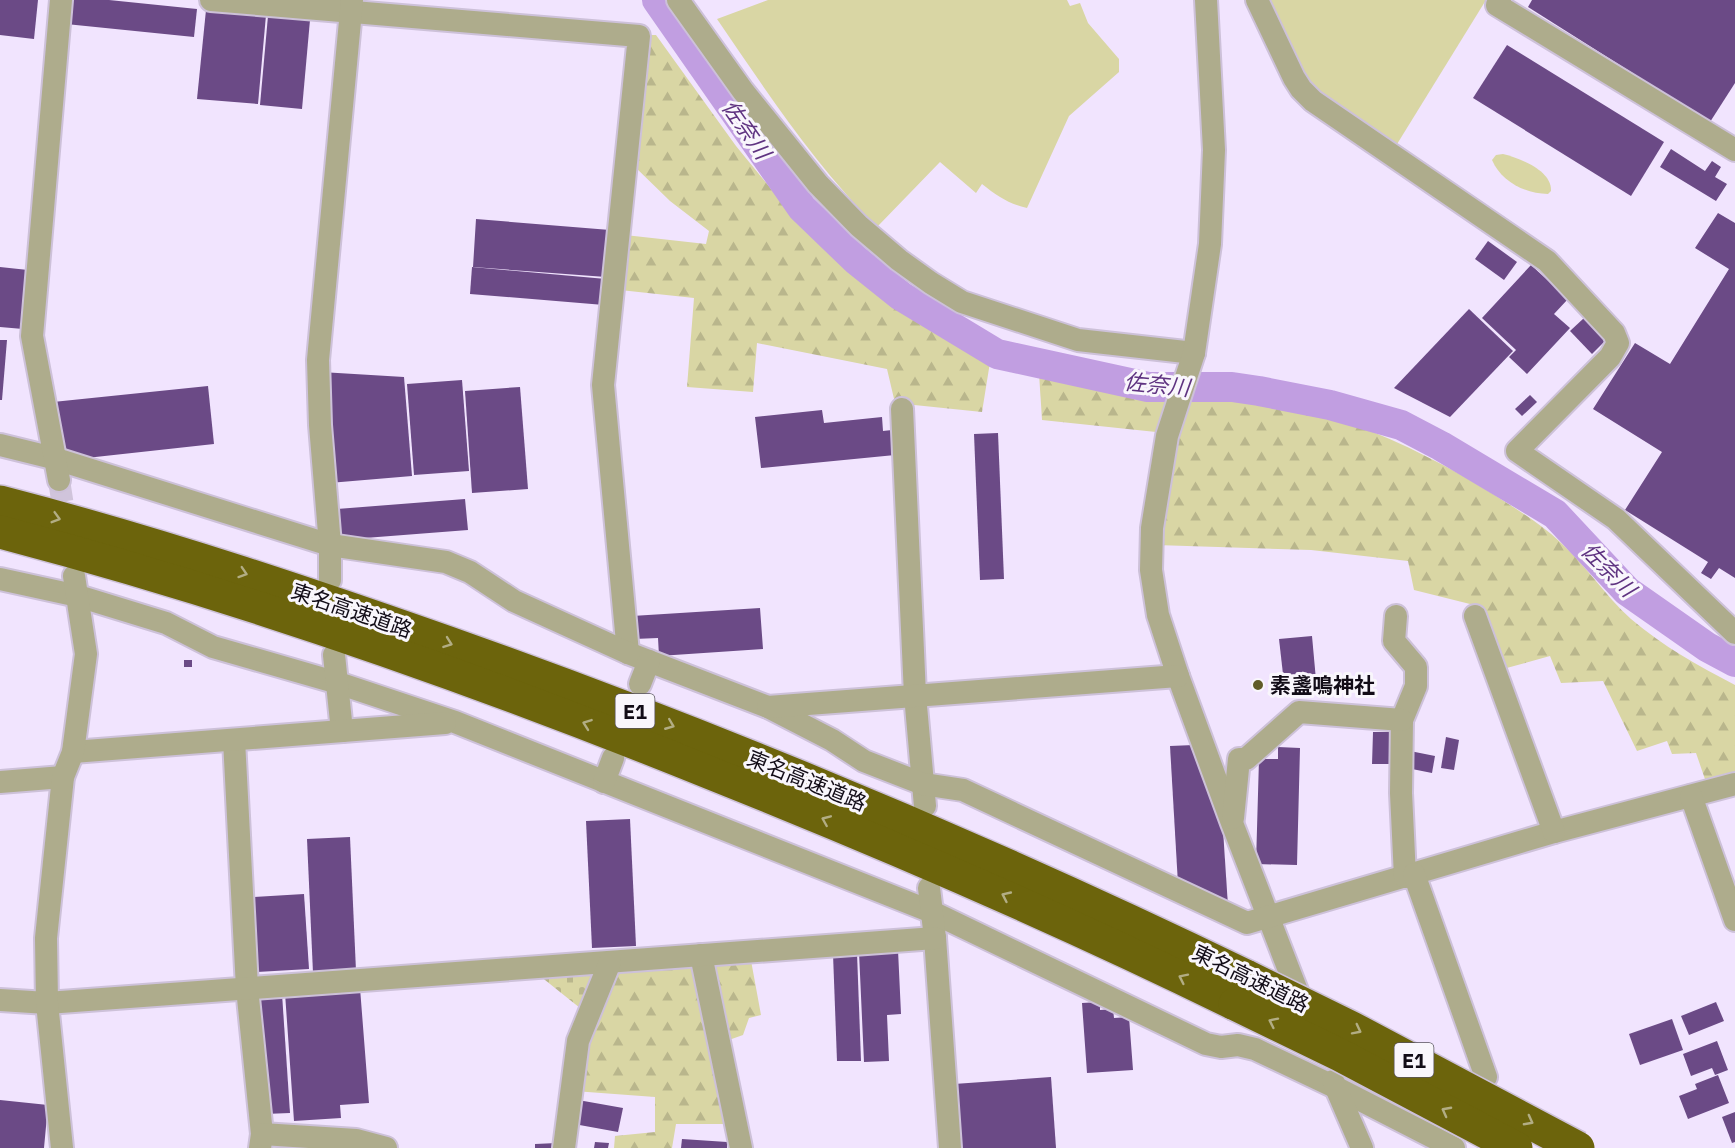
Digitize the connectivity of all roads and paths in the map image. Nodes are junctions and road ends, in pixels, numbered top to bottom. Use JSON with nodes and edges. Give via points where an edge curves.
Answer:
{"nodes":[{"id":1,"x":61,"y":0,"type":"edge"},
{"id":2,"x":211,"y":0,"type":"edge"},
{"id":3,"x":678,"y":0,"type":"edge"},
{"id":4,"x":1206,"y":0,"type":"edge"},
{"id":5,"x":1257,"y":0,"type":"edge"},
{"id":6,"x":1500,"y":0,"type":"edge"},
{"id":7,"x":352,"y":6,"type":"edge"},
{"id":8,"x":1734,"y":148,"type":"edge"},
{"id":9,"x":1194,"y":353,"type":"junction"},
{"id":10,"x":902,"y":409,"type":"dead end"},
{"id":11,"x":0,"y":446,"type":"edge"},
{"id":12,"x":53,"y":458,"type":"junction"},
{"id":13,"x":59,"y":480,"type":"tunnel mouth"},
{"id":14,"x":0,"y":502,"type":"edge"},
{"id":15,"x":0,"y":532,"type":"edge"},
{"id":16,"x":330,"y":545,"type":"junction"},
{"id":17,"x":0,"y":579,"type":"edge"},
{"id":18,"x":330,"y":580,"type":"dead end"},
{"id":19,"x":76,"y":586,"type":"junction"},
{"id":20,"x":1396,"y":616,"type":"dead end"},
{"id":21,"x":1475,"y":616,"type":"dead end"},
{"id":22,"x":1735,"y":633,"type":"edge"},
{"id":23,"x":628,"y":652,"type":"junction"},
{"id":24,"x":334,"y":655,"type":"dead end"},
{"id":25,"x":649,"y":661,"type":"junction"},
{"id":26,"x":1178,"y":676,"type":"junction"},
{"id":27,"x":338,"y":683,"type":"junction"},
{"id":28,"x":640,"y":684,"type":"dead end"},
{"id":29,"x":915,"y":695,"type":"junction"},
{"id":30,"x":768,"y":707,"type":"junction"},
{"id":31,"x":1402,"y":720,"type":"junction"},
{"id":32,"x":455,"y":722,"type":"junction"},
{"id":33,"x":342,"y":731,"type":"junction"},
{"id":34,"x":234,"y":740,"type":"junction"},
{"id":35,"x":73,"y":752,"type":"junction"},
{"id":36,"x":613,"y":758,"type":"dead end"},
{"id":37,"x":63,"y":777,"type":"junction"},
{"id":38,"x":0,"y":782,"type":"edge"},
{"id":39,"x":604,"y":782,"type":"junction"},
{"id":40,"x":1735,"y":784,"type":"edge"},
{"id":41,"x":924,"y":795,"type":"junction"},
{"id":42,"x":1691,"y":796,"type":"junction"},
{"id":43,"x":1232,"y":824,"type":"junction"},
{"id":44,"x":1554,"y":832,"type":"junction"},
{"id":45,"x":1409,"y":875,"type":"junction"},
{"id":46,"x":929,"y":888,"type":"dead end"},
{"id":47,"x":932,"y":912,"type":"junction"},
{"id":48,"x":1269,"y":916,"type":"junction"},
{"id":49,"x":1735,"y":921,"type":"edge"},
{"id":50,"x":935,"y":938,"type":"junction"},
{"id":51,"x":701,"y":955,"type":"junction"},
{"id":52,"x":610,"y":962,"type":"junction"},
{"id":53,"x":247,"y":988,"type":"junction"},
{"id":54,"x":1241,"y":990,"type":"junction"},
{"id":55,"x":0,"y":1000,"type":"edge"},
{"id":56,"x":47,"y":1003,"type":"junction"},
{"id":57,"x":1486,"y":1077,"type":"dead end"},
{"id":58,"x":1335,"y":1087,"type":"junction"},
{"id":59,"x":261,"y":1141,"type":"edge"},
{"id":60,"x":62,"y":1148,"type":"edge"},
{"id":61,"x":386,"y":1148,"type":"edge"},
{"id":62,"x":564,"y":1148,"type":"edge"},
{"id":63,"x":741,"y":1148,"type":"edge"},
{"id":64,"x":950,"y":1148,"type":"edge"},
{"id":65,"x":1362,"y":1148,"type":"edge"},
{"id":66,"x":1454,"y":1148,"type":"edge"},
{"id":67,"x":1516,"y":1148,"type":"edge"},
{"id":68,"x":1578,"y":1148,"type":"edge"}],
"edges":[{"from":1,"to":12,"type":"street","via":[[32,336]]},
{"from":2,"to":7,"type":"street"},
{"from":3,"to":9,"type":"street","via":[[743,91],[818,184],[898,260],[931,283],[962,302],[1078,340]]},
{"from":4,"to":9,"type":"street","via":[[1214,150],[1210,244]]},
{"from":5,"to":22,"type":"street","via":[[1294,78],[1313,101],[1546,261],[1614,333],[1618,343],[1610,357],[1517,451],[1616,519]]},
{"from":6,"to":8,"type":"street","via":[[1497,5]]},
{"from":7,"to":16,"type":"street","via":[[318,360]]},
{"from":7,"to":23,"type":"street","via":[[639,36],[603,385]]},
{"from":9,"to":26,"type":"street","via":[[1167,436],[1152,528],[1151,570],[1158,615]]},
{"from":10,"to":29,"type":"street"},
{"from":11,"to":12,"type":"street"},
{"from":12,"to":13,"type":"street"},
{"from":12,"to":16,"type":"street"},
{"from":14,"to":54,"type":"highway","name":"東名高速道路","number":"E1","one_way":true,"via":[[189,556],[609,700],[820,785],[1153,931]]},
{"from":54,"to":15,"type":"highway","name":"東名高速道路","number":"E1","one_way":true,"via":[[1140,957],[983,885],[598,728],[347,638],[182,584]]},
{"from":16,"to":18,"type":"street"},
{"from":16,"to":23,"type":"street","via":[[446,562],[470,572],[514,601]]},
{"from":17,"to":19,"type":"street"},
{"from":19,"to":27,"type":"street","via":[[213,647]]},
{"from":19,"to":35,"type":"street","via":[[86,654]]},
{"from":20,"to":31,"type":"street","via":[[1394,641],[1416,667],[1416,686]]},
{"from":21,"to":44,"type":"street"},
{"from":23,"to":25,"type":"street"},
{"from":24,"to":27,"type":"street"},
{"from":25,"to":28,"type":"street"},
{"from":25,"to":30,"type":"street"},
{"from":26,"to":29,"type":"street"},
{"from":26,"to":43,"type":"street"},
{"from":27,"to":32,"type":"street"},
{"from":27,"to":33,"type":"street"},
{"from":29,"to":30,"type":"street"},
{"from":29,"to":41,"type":"street"},
{"from":30,"to":41,"type":"street"},
{"from":31,"to":43,"type":"street","via":[[1299,712],[1246,759],[1239,759]]},
{"from":31,"to":45,"type":"street","via":[[1401,793]]},
{"from":32,"to":33,"type":"street"},
{"from":32,"to":39,"type":"street"},
{"from":33,"to":34,"type":"street"},
{"from":34,"to":35,"type":"street"},
{"from":34,"to":53,"type":"street"},
{"from":35,"to":37,"type":"street"},
{"from":36,"to":39,"type":"street"},
{"from":37,"to":38,"type":"street"},
{"from":37,"to":56,"type":"street","via":[[46,938]]},
{"from":39,"to":47,"type":"street"},
{"from":40,"to":42,"type":"street"},
{"from":41,"to":48,"type":"street","via":[[963,790],[1247,923]]},
{"from":42,"to":44,"type":"street"},
{"from":42,"to":49,"type":"street"},
{"from":43,"to":48,"type":"street"},
{"from":44,"to":45,"type":"street"},
{"from":45,"to":48,"type":"street"},
{"from":45,"to":57,"type":"street"},
{"from":46,"to":47,"type":"street"},
{"from":47,"to":50,"type":"street"},
{"from":47,"to":58,"type":"street","via":[[1206,1044],[1255,1049]]},
{"from":48,"to":58,"type":"street"},
{"from":50,"to":51,"type":"street"},
{"from":50,"to":64,"type":"street"},
{"from":51,"to":52,"type":"street"},
{"from":51,"to":63,"type":"street"},
{"from":52,"to":53,"type":"street"},
{"from":52,"to":62,"type":"street","via":[[578,1041]]},
{"from":53,"to":56,"type":"street"},
{"from":53,"to":59,"type":"street"},
{"from":67,"to":54,"type":"highway","name":"東名高速道路","number":"E1","one_way":true,"bridge":true,"via":[[1340,1055]]},
{"from":54,"to":68,"type":"highway","name":"東名高速道路","number":"E1","one_way":true,"bridge":true,"via":[[1352,1028]]},
{"from":55,"to":56,"type":"street"},
{"from":56,"to":60,"type":"street"},
{"from":58,"to":65,"type":"street"},
{"from":58,"to":66,"type":"street"},
{"from":59,"to":61,"type":"street","via":[[356,1140]]}]}
